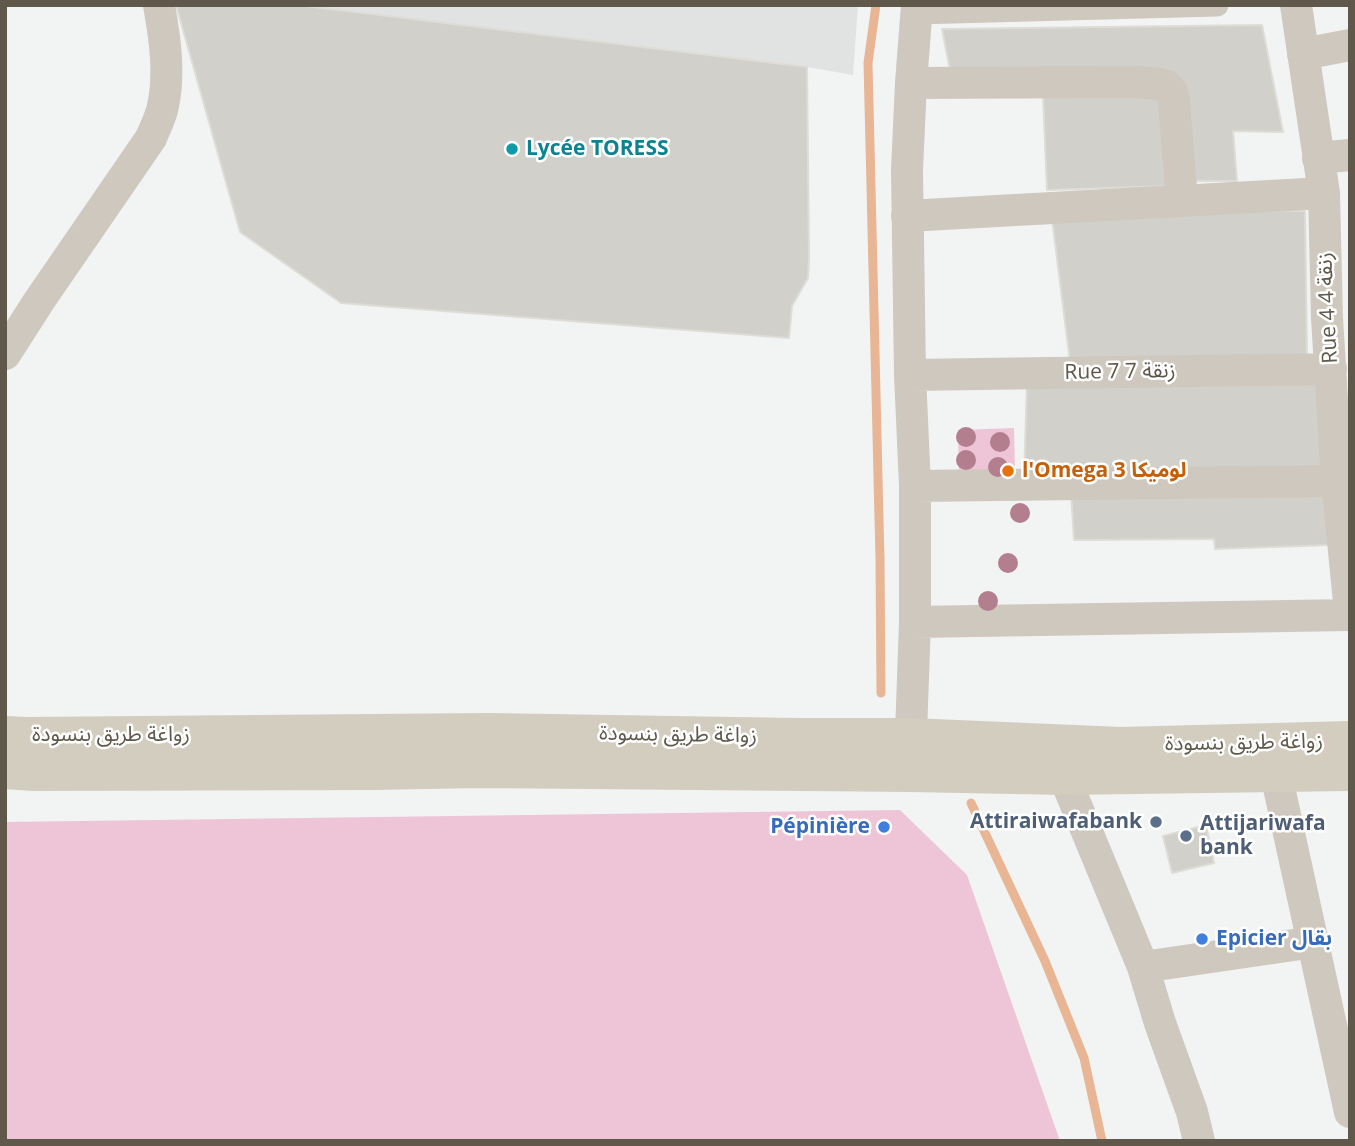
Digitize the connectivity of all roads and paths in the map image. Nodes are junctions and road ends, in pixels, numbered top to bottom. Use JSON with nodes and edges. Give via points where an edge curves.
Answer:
{"nodes":[{"id":1,"x":159,"y":5,"type":"edge"},
{"id":2,"x":1217,"y":5,"type":"edge"},
{"id":3,"x":1296,"y":5,"type":"edge"},
{"id":4,"x":917,"y":9,"type":"edge"},
{"id":5,"x":1350,"y":45,"type":"edge"},
{"id":6,"x":1303,"y":54,"type":"junction"},
{"id":7,"x":911,"y":83,"type":"junction"},
{"id":8,"x":1350,"y":155,"type":"edge"},
{"id":9,"x":1318,"y":158,"type":"junction"},
{"id":10,"x":1324,"y":193,"type":"junction"},
{"id":11,"x":1182,"y":201,"type":"junction"},
{"id":12,"x":907,"y":216,"type":"junction"},
{"id":13,"x":1338,"y":266,"type":"edge"},
{"id":14,"x":1338,"y":318,"type":"edge"},
{"id":15,"x":5,"y":354,"type":"edge"},
{"id":16,"x":1331,"y":369,"type":"junction"},
{"id":17,"x":910,"y":375,"type":"junction"},
{"id":18,"x":1337,"y":481,"type":"junction"},
{"id":19,"x":915,"y":486,"type":"junction"},
{"id":20,"x":1350,"y":613,"type":"edge"},
{"id":21,"x":915,"y":622,"type":"junction"},
{"id":22,"x":5,"y":734,"type":"edge"},
{"id":23,"x":1350,"y":740,"type":"edge"},
{"id":24,"x":911,"y":755,"type":"junction"},
{"id":25,"x":5,"y":770,"type":"edge"},
{"id":26,"x":1350,"y":772,"type":"edge"},
{"id":27,"x":1276,"y":774,"type":"junction"},
{"id":28,"x":1064,"y":776,"type":"junction"},
{"id":29,"x":1314,"y":942,"type":"junction"},
{"id":30,"x":1143,"y":967,"type":"junction"},
{"id":31,"x":1350,"y":1112,"type":"edge"},
{"id":32,"x":1199,"y":1141,"type":"edge"}],
"edges":[{"from":1,"to":15,"type":"street","via":[[167,74],[163,109],[151,138]]},
{"from":2,"to":4,"type":"street"},
{"from":3,"to":6,"type":"street","name":"Rue 4 زنقة 4"},
{"from":4,"to":7,"type":"street"},
{"from":5,"to":6,"type":"street"},
{"from":6,"to":9,"type":"street","name":"Rue 4 زنقة 4"},
{"from":7,"to":11,"type":"street","via":[[1135,82],[1168,86],[1174,101]]},
{"from":7,"to":12,"type":"street"},
{"from":8,"to":9,"type":"street"},
{"from":9,"to":10,"type":"street","name":"Rue 4 زنقة 4"},
{"from":10,"to":11,"type":"street"},
{"from":10,"to":13,"type":"street","name":"Rue 4 زنقة 4"},
{"from":11,"to":12,"type":"street"},
{"from":12,"to":17,"type":"street"},
{"from":13,"to":14,"type":"street","name":"Rue 4 زنقة 4"},
{"from":14,"to":16,"type":"street","name":"Rue 4 زنقة 4"},
{"from":16,"to":17,"type":"street","name":"Rue 7 زنقة 7"},
{"from":16,"to":18,"type":"street","name":"Rue 4 زنقة 4"},
{"from":17,"to":19,"type":"street"},
{"from":18,"to":19,"type":"street"},
{"from":18,"to":20,"type":"street","name":"Rue 4 زنقة 4"},
{"from":19,"to":21,"type":"street"},
{"from":20,"to":21,"type":"street"},
{"from":21,"to":24,"type":"street"},
{"from":22,"to":24,"type":"main road","name":"زواغة طريق بنسودة","via":[[488,732],[797,737]]},
{"from":23,"to":24,"type":"main road","name":"زواغة طريق بنسودة"},
{"from":24,"to":25,"type":"main road","name":"زواغة طريق بنسودة","via":[[480,769]]},
{"from":24,"to":28,"type":"main road","name":"زواغة طريق بنسودة"},
{"from":26,"to":27,"type":"main road","name":"زواغة طريق بنسودة"},
{"from":27,"to":28,"type":"main road","name":"زواغة طريق بنسودة"},
{"from":27,"to":29,"type":"street"},
{"from":28,"to":30,"type":"street"},
{"from":29,"to":30,"type":"street"},
{"from":29,"to":31,"type":"street"},
{"from":30,"to":32,"type":"street"}]}
